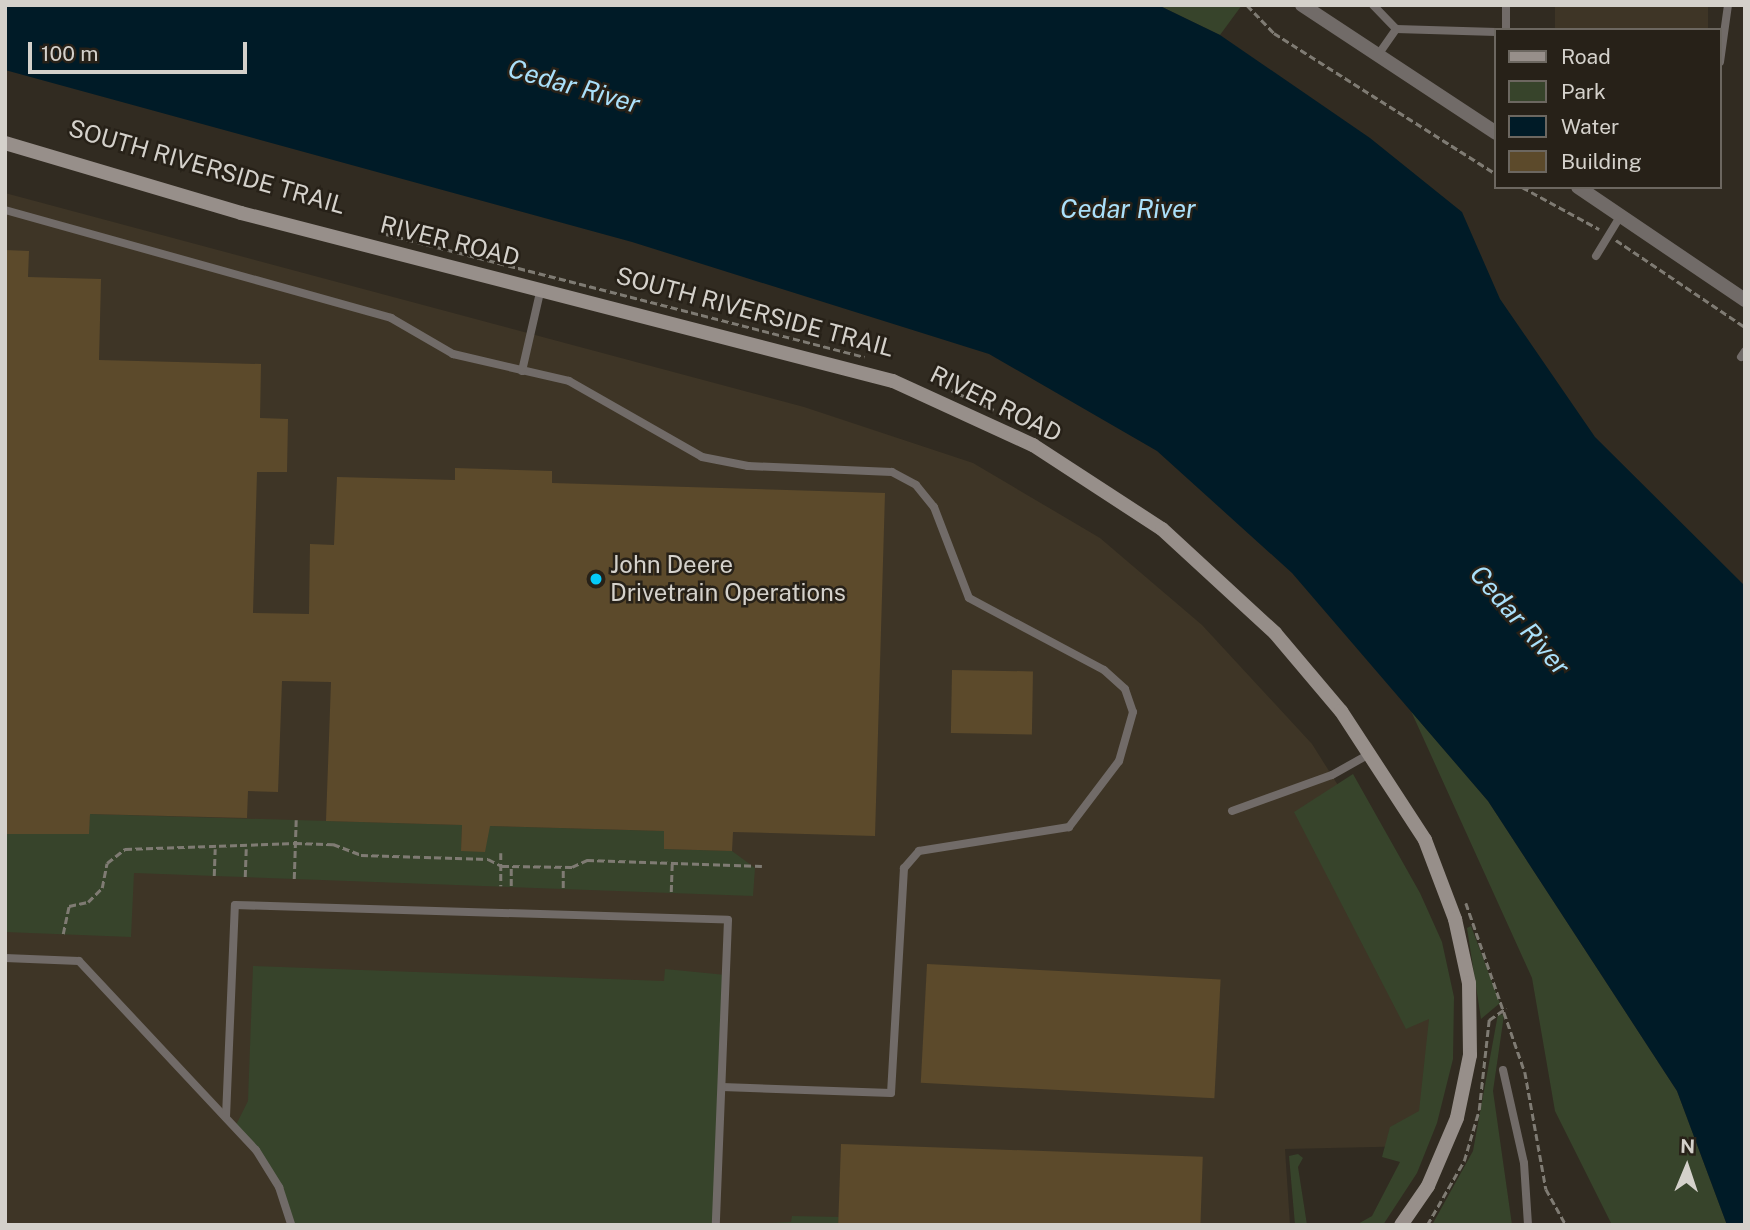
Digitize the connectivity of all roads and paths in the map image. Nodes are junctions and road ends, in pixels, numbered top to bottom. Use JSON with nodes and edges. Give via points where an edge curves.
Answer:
{"nodes":[{"id":1,"x":1247,"y":5,"type":"edge"},
{"id":2,"x":1302,"y":5,"type":"edge"},
{"id":3,"x":1373,"y":5,"type":"edge"},
{"id":4,"x":1506,"y":5,"type":"edge"},
{"id":5,"x":1728,"y":5,"type":"edge"},
{"id":6,"x":1506,"y":28,"type":"edge"},
{"id":7,"x":1396,"y":29,"type":"junction"},
{"id":8,"x":1494,"y":32,"type":"edge"},
{"id":9,"x":1722,"y":48,"type":"edge"},
{"id":10,"x":1378,"y":55,"type":"junction"},
{"id":11,"x":1494,"y":132,"type":"edge"},
{"id":12,"x":5,"y":143,"type":"edge"},
{"id":13,"x":1494,"y":173,"type":"edge"},
{"id":14,"x":1526,"y":189,"type":"edge"},
{"id":15,"x":1581,"y":189,"type":"edge"},
{"id":16,"x":5,"y":210,"type":"edge"},
{"id":17,"x":1621,"y":215,"type":"junction"},
{"id":18,"x":377,"y":232,"type":"dead end"},
{"id":19,"x":1610,"y":236,"type":"junction"},
{"id":20,"x":1596,"y":256,"type":"dead end"},
{"id":21,"x":541,"y":288,"type":"junction"},
{"id":22,"x":1745,"y":300,"type":"edge"},
{"id":23,"x":1745,"y":327,"type":"edge"},
{"id":24,"x":866,"y":358,"type":"dead end"},
{"id":25,"x":522,"y":371,"type":"junction"},
{"id":26,"x":929,"y":381,"type":"dead end"},
{"id":27,"x":998,"y":412,"type":"dead end"},
{"id":28,"x":1371,"y":753,"type":"junction"},
{"id":29,"x":1232,"y":811,"type":"dead end"},
{"id":30,"x":296,"y":820,"type":"dead end"},
{"id":31,"x":295,"y":843,"type":"junction"},
{"id":32,"x":215,"y":849,"type":"junction"},
{"id":33,"x":246,"y":849,"type":"junction"},
{"id":34,"x":501,"y":853,"type":"dead end"},
{"id":35,"x":672,"y":863,"type":"junction"},
{"id":36,"x":502,"y":866,"type":"junction"},
{"id":37,"x":762,"y":866,"type":"dead end"},
{"id":38,"x":511,"y":867,"type":"junction"},
{"id":39,"x":563,"y":867,"type":"junction"},
{"id":40,"x":214,"y":876,"type":"dead end"},
{"id":41,"x":245,"y":877,"type":"dead end"},
{"id":42,"x":294,"y":879,"type":"dead end"},
{"id":43,"x":501,"y":886,"type":"dead end"},
{"id":44,"x":511,"y":886,"type":"dead end"},
{"id":45,"x":563,"y":888,"type":"dead end"},
{"id":46,"x":671,"y":892,"type":"dead end"},
{"id":47,"x":1464,"y":900,"type":"dead end"},
{"id":48,"x":63,"y":934,"type":"dead end"},
{"id":49,"x":5,"y":958,"type":"edge"},
{"id":50,"x":1503,"y":1070,"type":"dead end"},
{"id":51,"x":722,"y":1087,"type":"junction"},
{"id":52,"x":226,"y":1117,"type":"junction"},
{"id":53,"x":291,"y":1225,"type":"edge"},
{"id":54,"x":716,"y":1225,"type":"edge"},
{"id":55,"x":1401,"y":1225,"type":"edge"},
{"id":56,"x":1528,"y":1225,"type":"edge"},
{"id":57,"x":1566,"y":1225,"type":"edge"}],
"edges":[{"from":1,"to":13,"type":"path","via":[[1274,33]]},
{"from":2,"to":10,"type":"street"},
{"from":3,"to":7,"type":"lane"},
{"from":4,"to":6,"type":"lane"},
{"from":5,"to":9,"type":"lane"},
{"from":7,"to":8,"type":"lane"},
{"from":7,"to":10,"type":"lane"},
{"from":10,"to":11,"type":"street"},
{"from":12,"to":21,"type":"main road","name":"RIVER ROAD","via":[[241,212]]},
{"from":14,"to":19,"type":"path"},
{"from":15,"to":17,"type":"street"},
{"from":16,"to":25,"type":"lane","via":[[391,318],[453,354]]},
{"from":17,"to":19,"type":"lane"},
{"from":17,"to":22,"type":"street"},
{"from":18,"to":24,"type":"path","name":"SOUTH RIVERSIDE TRAIL"},
{"from":19,"to":20,"type":"lane"},
{"from":19,"to":23,"type":"path"},
{"from":21,"to":25,"type":"lane"},
{"from":21,"to":28,"type":"main road","name":"RIVER ROAD","via":[[845,365],[941,400],[1033,445],[1120,499],[1211,570],[1310,671]]},
{"from":25,"to":51,"type":"lane","via":[[569,381],[702,457],[748,466],[892,472],[916,485],[934,508],[969,598],[1104,670],[1125,689],[1133,712],[1119,761],[1069,827],[919,851],[904,868],[891,1093]]},
{"from":26,"to":27,"type":"path"},
{"from":28,"to":29,"type":"lane","via":[[1332,775]]},
{"from":28,"to":55,"type":"main road","name":"RIVER ROAD","via":[[1425,840],[1455,919],[1469,983],[1470,1055],[1457,1118],[1428,1186]]},
{"from":30,"to":31,"type":"path"},
{"from":31,"to":33,"type":"path","via":[[253,842]]},
{"from":31,"to":36,"type":"path","via":[[333,844],[361,855],[488,859]]},
{"from":31,"to":42,"type":"path"},
{"from":32,"to":33,"type":"path"},
{"from":32,"to":40,"type":"path"},
{"from":32,"to":48,"type":"path","via":[[125,849],[107,863],[102,888],[88,902],[69,906]]},
{"from":33,"to":41,"type":"path"},
{"from":34,"to":36,"type":"path"},
{"from":35,"to":37,"type":"path"},
{"from":35,"to":39,"type":"path","via":[[587,860]]},
{"from":35,"to":46,"type":"path"},
{"from":36,"to":38,"type":"path"},
{"from":36,"to":43,"type":"path"},
{"from":38,"to":39,"type":"path"},
{"from":38,"to":44,"type":"path"},
{"from":39,"to":45,"type":"path"},
{"from":47,"to":57,"type":"path","via":[[1506,1007],[1546,1189]]},
{"from":49,"to":52,"type":"lane","via":[[79,961]]},
{"from":50,"to":56,"type":"lane","via":[[1524,1163]]},
{"from":51,"to":52,"type":"lane","via":[[728,920],[235,905]]},
{"from":51,"to":54,"type":"lane"},
{"from":52,"to":53,"type":"lane","via":[[262,1159]]}]}
